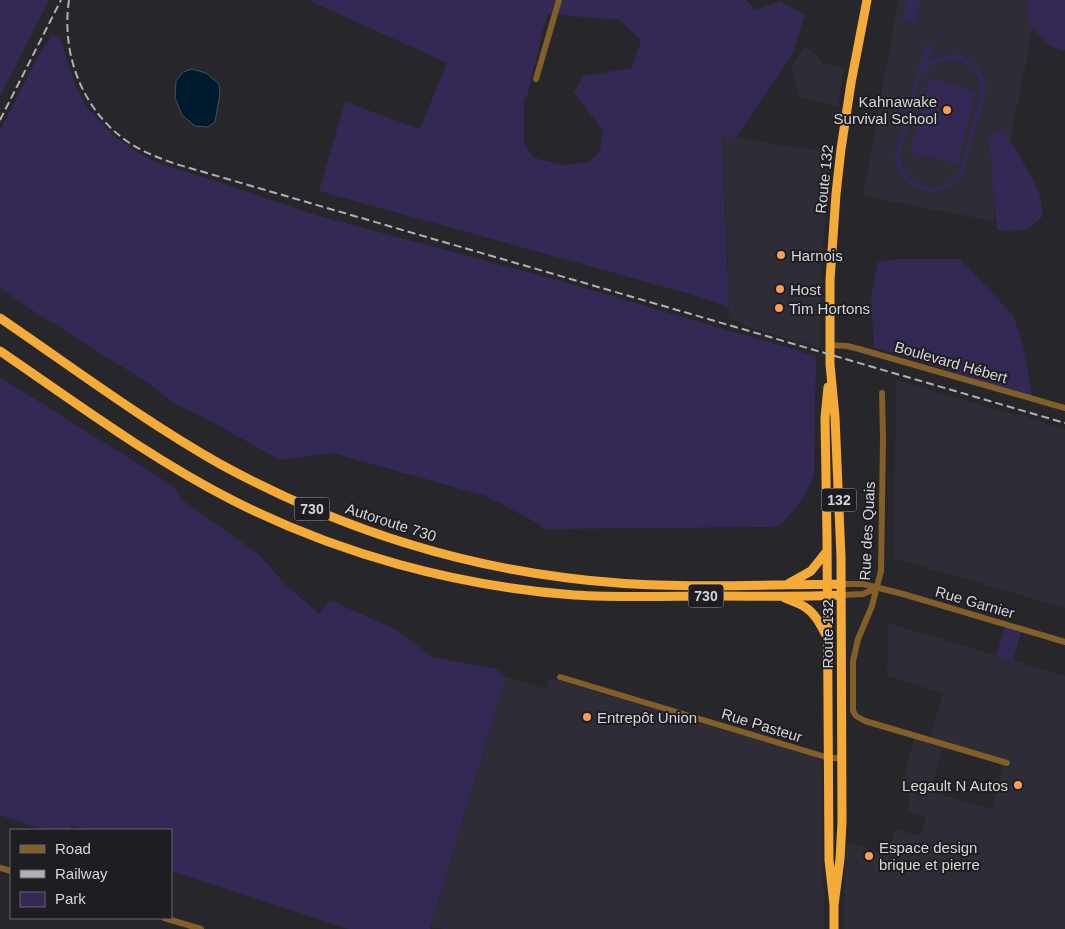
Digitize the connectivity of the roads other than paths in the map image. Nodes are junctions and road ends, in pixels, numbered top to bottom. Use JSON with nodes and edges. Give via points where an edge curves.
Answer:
{"nodes":[{"id":1,"x":558,"y":0,"type":"edge"},
{"id":2,"x":867,"y":0,"type":"edge"},
{"id":3,"x":536,"y":79,"type":"dead end"},
{"id":4,"x":0,"y":318,"type":"edge"},
{"id":5,"x":830,"y":345,"type":"junction"},
{"id":6,"x":0,"y":351,"type":"edge"},
{"id":7,"x":830,"y":364,"type":"junction"},
{"id":8,"x":882,"y":394,"type":"dead end"},
{"id":9,"x":1065,"y":408,"type":"edge"},
{"id":10,"x":828,"y":551,"type":"junction"},
{"id":11,"x":827,"y":584,"type":"junction"},
{"id":12,"x":841,"y":584,"type":"junction"},
{"id":13,"x":786,"y":585,"type":"junction"},
{"id":14,"x":877,"y":588,"type":"junction"},
{"id":15,"x":841,"y":595,"type":"junction"},
{"id":16,"x":780,"y":596,"type":"junction"},
{"id":17,"x":827,"y":596,"type":"junction"},
{"id":18,"x":827,"y":637,"type":"junction"},
{"id":19,"x":1065,"y":642,"type":"edge"},
{"id":20,"x":560,"y":677,"type":"dead end"},
{"id":21,"x":829,"y":758,"type":"junction"},
{"id":22,"x":841,"y":758,"type":"junction"},
{"id":23,"x":1007,"y":763,"type":"dead end"},
{"id":24,"x":829,"y":839,"type":"junction"},
{"id":25,"x":841,"y":839,"type":"junction"},
{"id":26,"x":834,"y":905,"type":"junction"},
{"id":27,"x":167,"y":919,"type":"edge"},
{"id":28,"x":201,"y":929,"type":"edge"},
{"id":29,"x":834,"y":929,"type":"edge"}],
"edges":[{"from":1,"to":3,"type":"street"},
{"from":2,"to":5,"type":"highway","name":"Route 132","number":"132","via":[[838,170],[830,280]]},
{"from":4,"to":13,"type":"highway","name":"Autoroute 730","number":"730","via":[[148,420],[206,455],[315,510],[370,531],[483,563],[570,578],[669,585]]},
{"from":5,"to":7,"type":"highway","name":"Route 132","number":"132"},
{"from":5,"to":9,"type":"street","name":"Boulevard Hébert","via":[[859,349]]},
{"from":6,"to":16,"type":"highway","number":"730","via":[[200,483],[278,522],[375,557],[460,579],[546,592],[590,596]]},
{"from":7,"to":10,"type":"highway","name":"Route 132","number":"132","via":[[825,418]]},
{"from":7,"to":12,"type":"highway","name":"Route 132","number":"132"},
{"from":8,"to":14,"type":"street","name":"Rue des Quais","via":[[882,557]]},
{"from":10,"to":11,"type":"highway","name":"Route 132","number":"132"},
{"from":10,"to":13,"type":"highway","via":[[811,571]]},
{"from":11,"to":12,"type":"highway","name":"Autoroute 730"},
{"from":11,"to":13,"type":"highway","name":"Autoroute 730","number":"730"},
{"from":11,"to":17,"type":"highway","name":"Route 132","number":"132"},
{"from":12,"to":14,"type":"street","name":"Rue Garnier"},
{"from":12,"to":15,"type":"highway","name":"Route 132","number":"132"},
{"from":14,"to":15,"type":"street","name":"Rue Garnier","via":[[863,594]]},
{"from":14,"to":19,"type":"street","name":"Rue Garnier"},
{"from":14,"to":23,"type":"street","name":"Rue des Quais","via":[[853,660],[852,707],[856,716],[870,723]]},
{"from":15,"to":17,"type":"highway"},
{"from":15,"to":22,"type":"highway","name":"Route 132","number":"132"},
{"from":16,"to":17,"type":"highway","number":"730"},
{"from":16,"to":18,"type":"highway","via":[[810,611]]},
{"from":17,"to":18,"type":"highway","name":"Route 132","number":"132"},
{"from":18,"to":21,"type":"highway","name":"Route 132","number":"132"},
{"from":20,"to":21,"type":"street","name":"Rue Pasteur"},
{"from":21,"to":22,"type":"street","name":"Rue Pasteur"},
{"from":21,"to":24,"type":"highway","name":"Route 132","number":"132"},
{"from":22,"to":25,"type":"highway","name":"Route 132","number":"132"},
{"from":24,"to":25,"type":"highway"},
{"from":24,"to":26,"type":"highway","name":"Route 132","number":"132"},
{"from":25,"to":26,"type":"highway","name":"Route 132","number":"132"},
{"from":26,"to":29,"type":"highway","name":"Route 132","number":"132"},
{"from":27,"to":28,"type":"street"}]}
